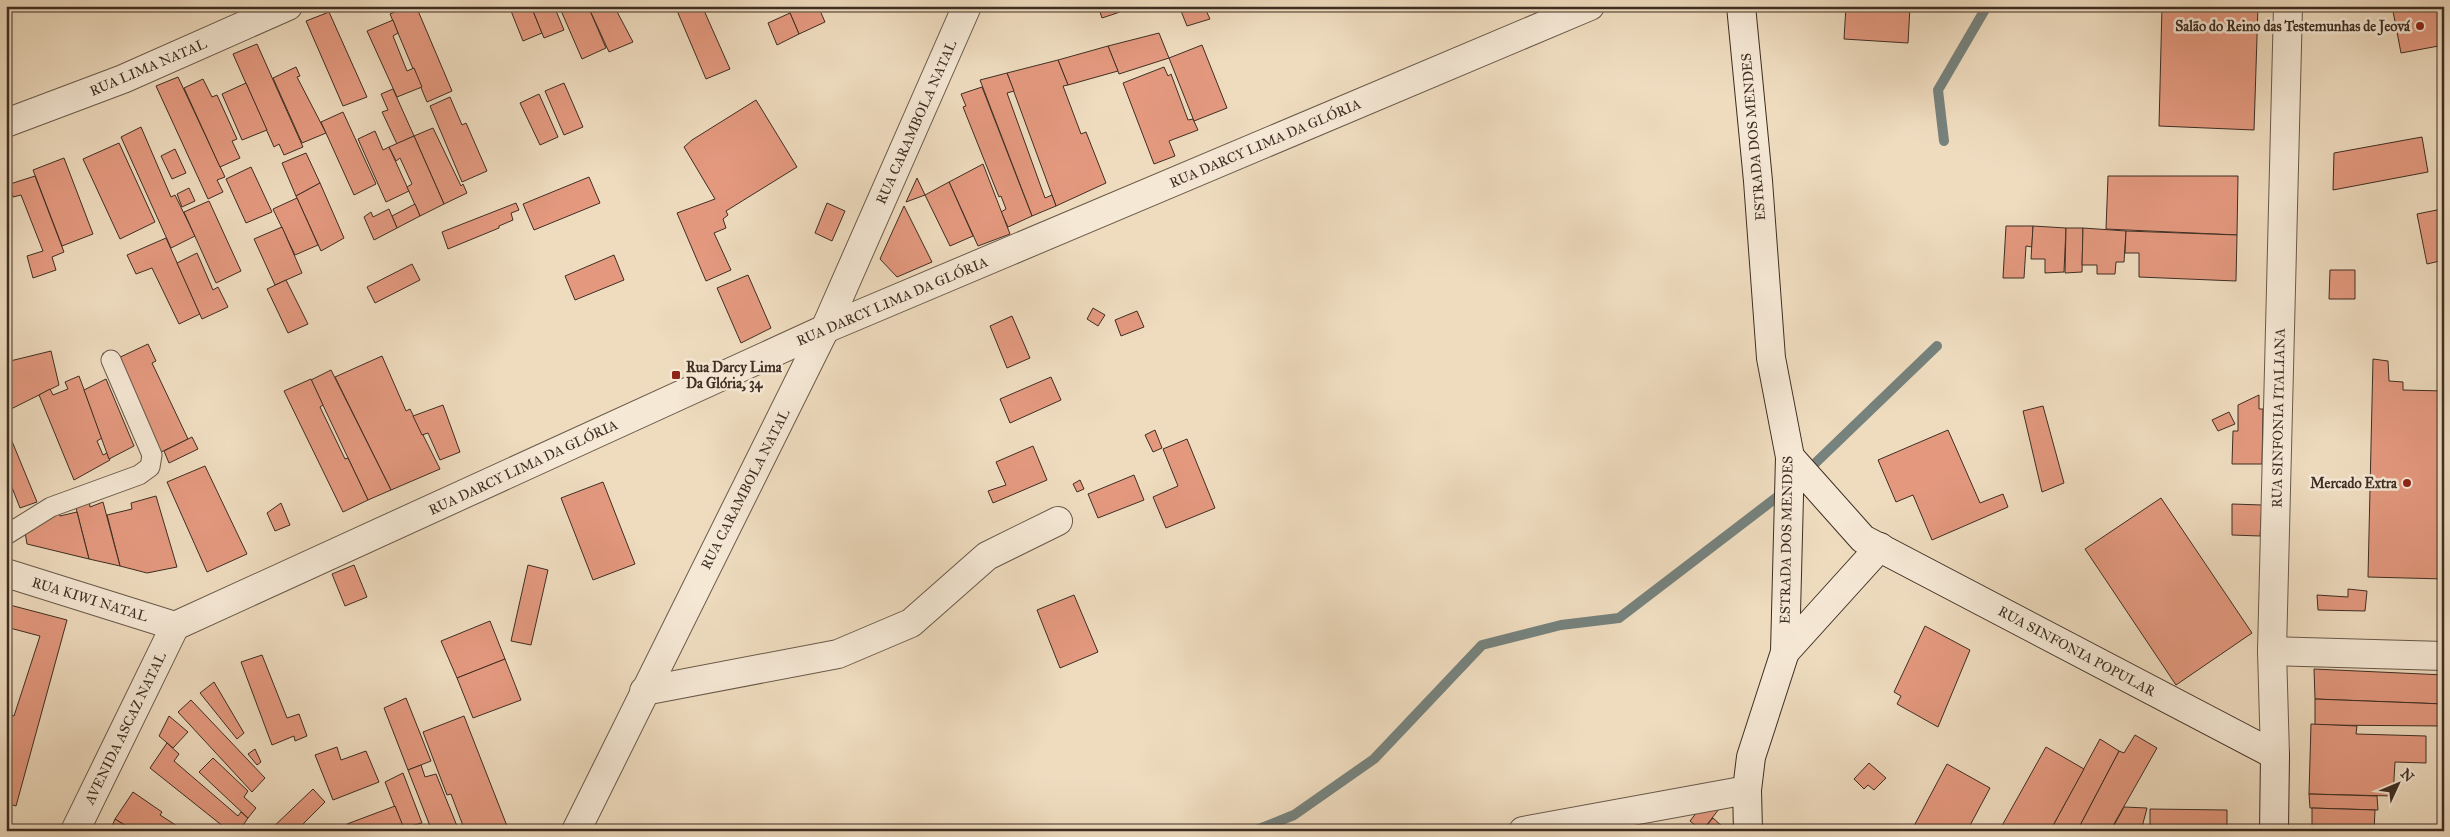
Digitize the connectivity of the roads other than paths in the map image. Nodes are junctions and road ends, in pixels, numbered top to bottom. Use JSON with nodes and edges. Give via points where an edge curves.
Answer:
{"nodes":[{"id":1,"x":288,"y":6,"type":"edge"},
{"id":2,"x":967,"y":6,"type":"edge"},
{"id":3,"x":1590,"y":6,"type":"edge"},
{"id":4,"x":1741,"y":6,"type":"edge"},
{"id":5,"x":2288,"y":6,"type":"edge"},
{"id":6,"x":6,"y":123,"type":"edge"},
{"id":7,"x":825,"y":329,"type":"junction"},
{"id":8,"x":111,"y":360,"type":"dead end"},
{"id":9,"x":1790,"y":457,"type":"junction"},
{"id":10,"x":1058,"y":521,"type":"dead end"},
{"id":11,"x":6,"y":535,"type":"edge"},
{"id":12,"x":1880,"y":547,"type":"junction"},
{"id":13,"x":6,"y":573,"type":"edge"},
{"id":14,"x":175,"y":626,"type":"junction"},
{"id":15,"x":2272,"y":651,"type":"junction"},
{"id":16,"x":1785,"y":652,"type":"junction"},
{"id":17,"x":2444,"y":656,"type":"edge"},
{"id":18,"x":644,"y":692,"type":"junction"},
{"id":19,"x":2275,"y":755,"type":"junction"},
{"id":20,"x":1747,"y":790,"type":"junction"},
{"id":21,"x":75,"y":831,"type":"edge"},
{"id":22,"x":576,"y":831,"type":"edge"},
{"id":23,"x":1523,"y":831,"type":"edge"},
{"id":24,"x":1748,"y":831,"type":"edge"},
{"id":25,"x":2274,"y":831,"type":"edge"}],
"edges":[{"from":1,"to":6,"type":"street","name":"RUA LIMA NATAL","via":[[123,79]]},
{"from":2,"to":7,"type":"street","name":"RUA CARAMBOLA NATAL"},
{"from":3,"to":7,"type":"street","name":"RUA DARCY LIMA DA GLÓRIA"},
{"from":4,"to":9,"type":"street","name":"ESTRADA DOS MENDES","via":[[1771,358]]},
{"from":5,"to":15,"type":"street","name":"RUA SINFONIA ITALIANA"},
{"from":7,"to":14,"type":"street","name":"RUA DARCY LIMA DA GLÓRIA"},
{"from":7,"to":18,"type":"street","name":"RUA CARAMBOLA NATAL"},
{"from":8,"to":11,"type":"lane","via":[[152,456],[150,467],[140,475],[51,508]]},
{"from":9,"to":12,"type":"street","name":"RUA SINFONIA POPULAR","via":[[1863,538]]},
{"from":9,"to":16,"type":"street","name":"ESTRADA DOS MENDES"},
{"from":10,"to":18,"type":"street","via":[[987,556],[911,623],[838,654]]},
{"from":12,"to":16,"type":"street"},
{"from":12,"to":19,"type":"street","name":"RUA SINFONIA POPULAR"},
{"from":13,"to":14,"type":"street","name":"RUA KIWI NATAL"},
{"from":14,"to":21,"type":"street","name":"AVENIDA ASCAZ NATAL"},
{"from":15,"to":17,"type":"street"},
{"from":15,"to":19,"type":"street","name":"RUA SINFONIA ITALIANA"},
{"from":16,"to":20,"type":"street","name":"ESTRADA DOS MENDES","via":[[1751,757]]},
{"from":18,"to":22,"type":"street","name":"RUA CARAMBOLA NATAL"},
{"from":19,"to":25,"type":"street","name":"RUA SINFONIA ITALIANA"},
{"from":20,"to":23,"type":"street"},
{"from":20,"to":24,"type":"street","name":"ESTRADA DOS MENDES"}]}
